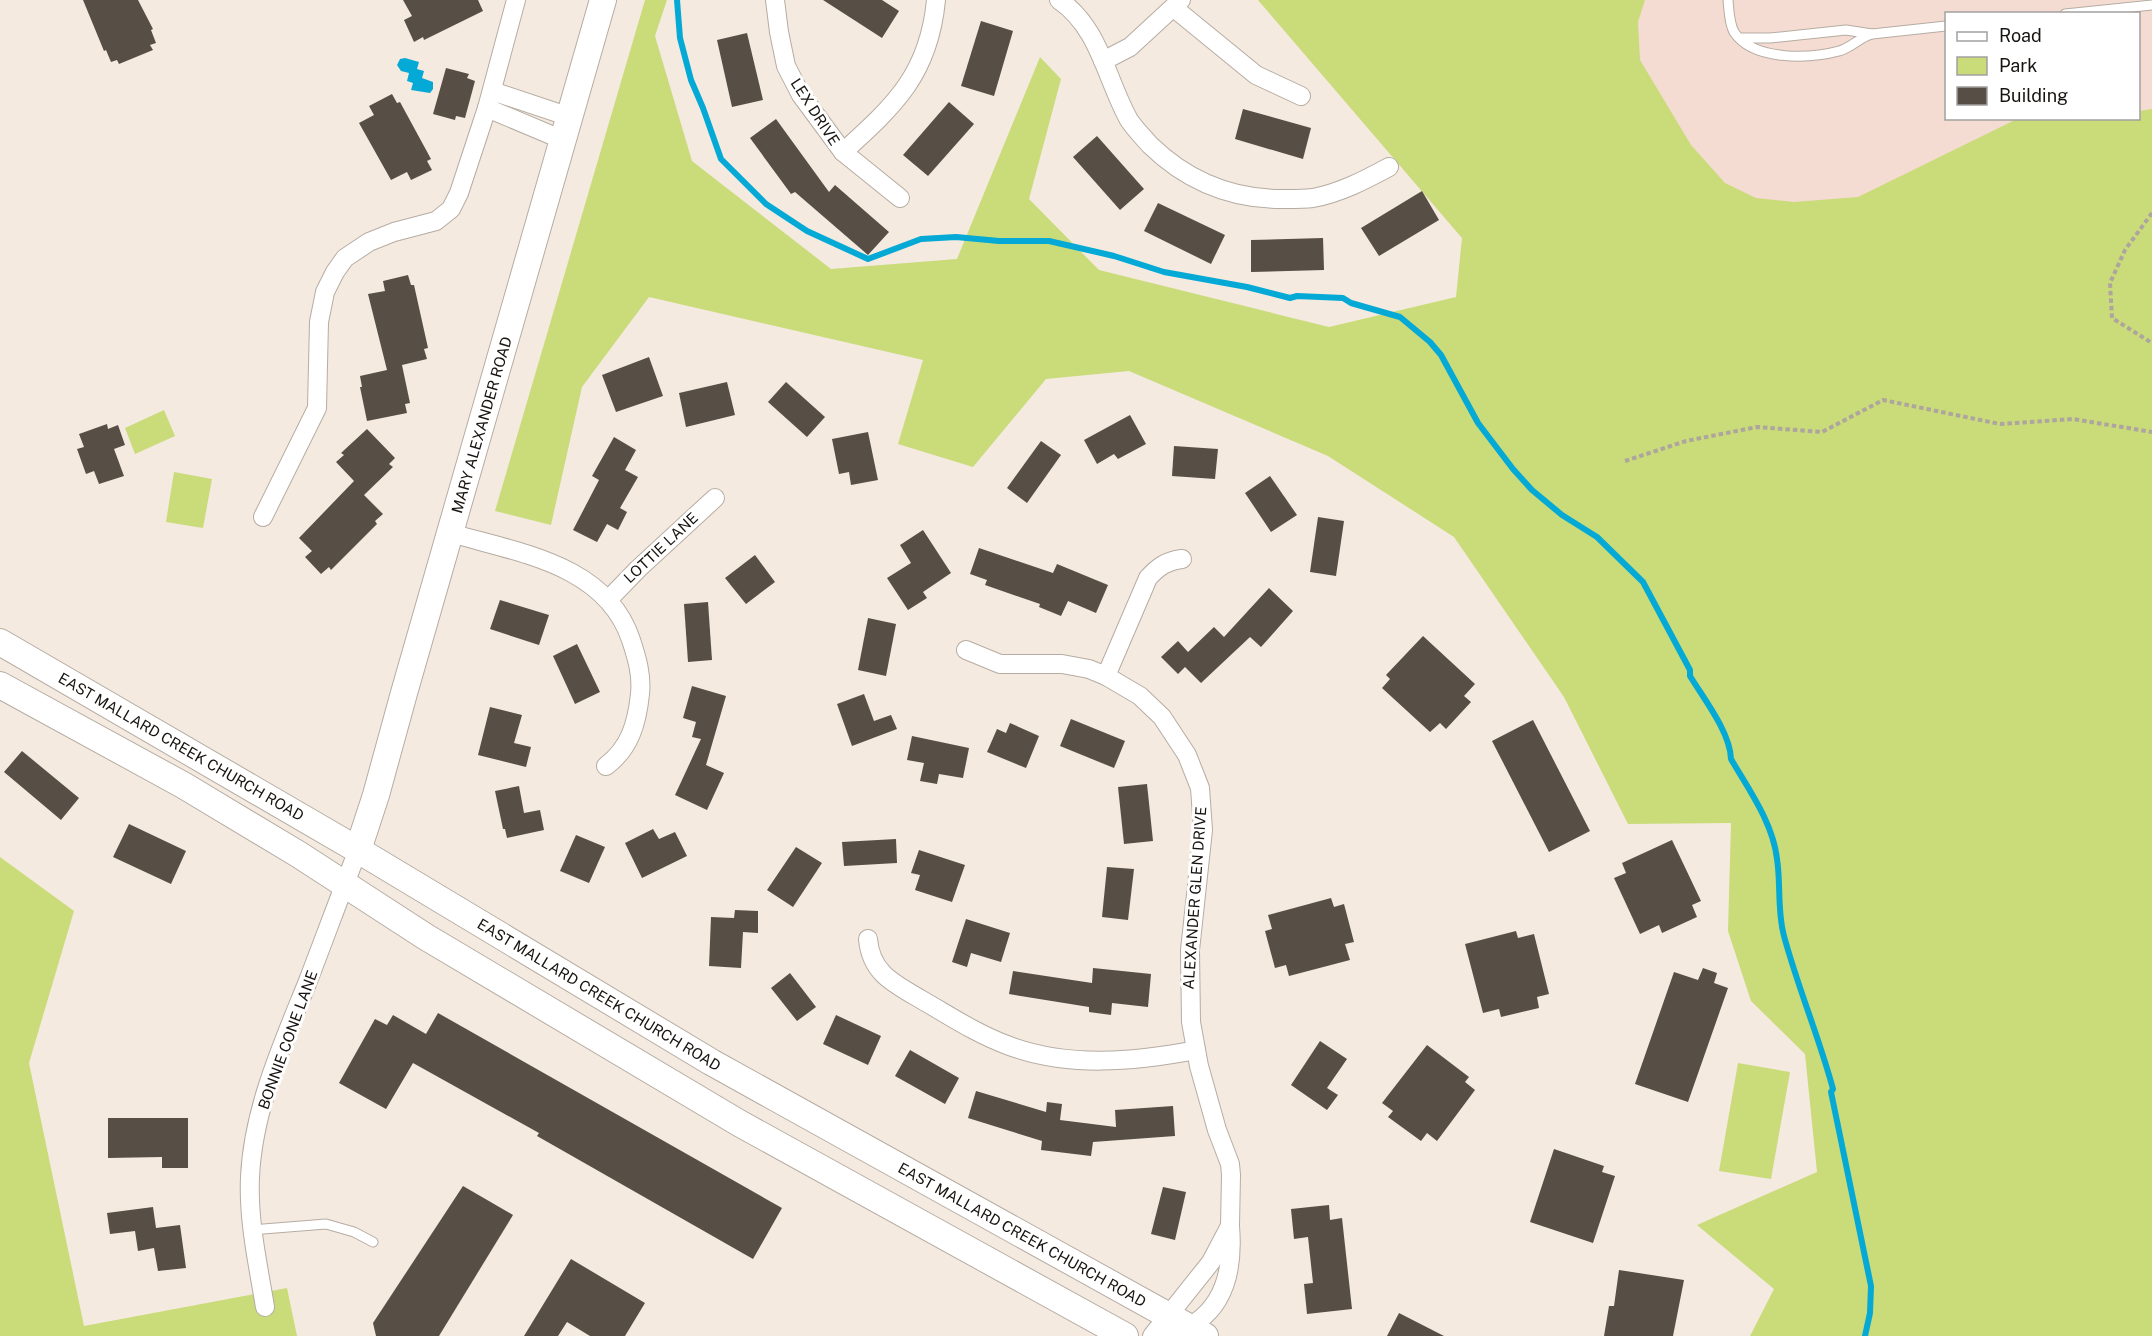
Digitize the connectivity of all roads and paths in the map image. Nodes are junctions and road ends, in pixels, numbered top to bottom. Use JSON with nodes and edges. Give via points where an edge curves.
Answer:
{"nodes":[{"id":1,"x":516,"y":0,"type":"edge"},
{"id":2,"x":603,"y":0,"type":"edge"},
{"id":3,"x":775,"y":0,"type":"edge"},
{"id":4,"x":936,"y":0,"type":"edge"},
{"id":5,"x":1059,"y":0,"type":"edge"},
{"id":6,"x":1728,"y":0,"type":"edge"},
{"id":7,"x":1178,"y":4,"type":"edge"},
{"id":8,"x":2152,"y":4,"type":"edge"},
{"id":9,"x":2082,"y":12,"type":"edge"},
{"id":10,"x":1945,"y":26,"type":"edge"},
{"id":11,"x":1872,"y":34,"type":"junction"},
{"id":12,"x":1740,"y":38,"type":"junction"},
{"id":13,"x":1103,"y":61,"type":"junction"},
{"id":14,"x":1301,"y":96,"type":"dead end"},
{"id":15,"x":489,"y":99,"type":"junction"},
{"id":16,"x":567,"y":129,"type":"junction"},
{"id":17,"x":843,"y":152,"type":"junction"},
{"id":18,"x":1389,"y":167,"type":"dead end"},
{"id":19,"x":900,"y":198,"type":"dead end"},
{"id":20,"x":2152,"y":213,"type":"edge"},
{"id":21,"x":2152,"y":343,"type":"edge"},
{"id":22,"x":2152,"y":432,"type":"edge"},
{"id":23,"x":1625,"y":461,"type":"dead end"},
{"id":24,"x":715,"y":498,"type":"dead end"},
{"id":25,"x":263,"y":517,"type":"dead end"},
{"id":26,"x":451,"y":532,"type":"junction"},
{"id":27,"x":1182,"y":559,"type":"dead end"},
{"id":28,"x":608,"y":600,"type":"junction"},
{"id":29,"x":0,"y":642,"type":"edge"},
{"id":30,"x":966,"y":650,"type":"dead end"},
{"id":31,"x":1106,"y":676,"type":"junction"},
{"id":32,"x":0,"y":685,"type":"edge"},
{"id":33,"x":606,"y":766,"type":"dead end"},
{"id":34,"x":358,"y":850,"type":"junction"},
{"id":35,"x":344,"y":884,"type":"junction"},
{"id":36,"x":868,"y":939,"type":"dead end"},
{"id":37,"x":1196,"y":1050,"type":"junction"},
{"id":38,"x":1230,"y":1226,"type":"junction"},
{"id":39,"x":252,"y":1230,"type":"junction"},
{"id":40,"x":373,"y":1242,"type":"dead end"},
{"id":41,"x":265,"y":1307,"type":"dead end"},
{"id":42,"x":1182,"y":1328,"type":"edge"},
{"id":43,"x":1125,"y":1336,"type":"edge"},
{"id":44,"x":1152,"y":1336,"type":"edge"}],
"edges":[{"from":1,"to":15,"type":"street"},
{"from":2,"to":16,"type":"main road","name":"MARY ALEXANDER ROAD"},
{"from":3,"to":17,"type":"street","name":"LEX DRIVE","via":[[786,66],[801,95]]},
{"from":4,"to":17,"type":"street","name":"LEX DRIVE","via":[[930,40],[913,77],[894,103]]},
{"from":5,"to":13,"type":"street","via":[[1092,36]]},
{"from":6,"to":12,"type":"lane","via":[[1732,26]]},
{"from":7,"to":13,"type":"street","via":[[1130,47]]},
{"from":7,"to":14,"type":"street","via":[[1256,75]]},
{"from":8,"to":9,"type":"lane"},
{"from":10,"to":11,"type":"lane"},
{"from":11,"to":12,"type":"lane","via":[[1846,30]]},
{"from":11,"to":12,"type":"lane","via":[[1836,52],[1795,56],[1758,50]]},
{"from":13,"to":18,"type":"street","via":[[1130,121],[1142,136],[1177,169],[1204,184],[1267,199],[1310,198],[1329,194]]},
{"from":15,"to":16,"type":"street"},
{"from":15,"to":25,"type":"street","via":[[451,209],[430,223],[369,242],[345,258],[335,272],[325,292],[319,322],[317,408]]},
{"from":16,"to":26,"type":"main road","name":"MARY ALEXANDER ROAD"},
{"from":17,"to":19,"type":"street","name":"LEX DRIVE"},
{"from":20,"to":21,"type":"path","via":[[2125,250],[2110,283],[2112,318]]},
{"from":22,"to":23,"type":"path","via":[[2073,419],[2000,424],[1883,399],[1822,432],[1757,427],[1686,441]]},
{"from":24,"to":28,"type":"street","name":"LOTTIE LANE"},
{"from":26,"to":28,"type":"street","via":[[568,569],[590,582]]},
{"from":26,"to":34,"type":"main road","name":"MARY ALEXANDER ROAD"},
{"from":27,"to":31,"type":"street","via":[[1158,567],[1148,578]]},
{"from":28,"to":33,"type":"street","via":[[629,634],[638,659],[640,686],[634,728],[626,746]]},
{"from":29,"to":34,"type":"main road","name":"EAST MALLARD CREEK CHURCH ROAD"},
{"from":30,"to":31,"type":"street","name":"ALEXANDER GLEN DRIVE","via":[[1000,664],[1062,664]]},
{"from":31,"to":37,"type":"street","name":"ALEXANDER GLEN DRIVE","via":[[1140,696],[1162,717],[1187,754],[1200,788],[1203,830],[1190,950],[1189,1000]]},
{"from":32,"to":35,"type":"main road","via":[[183,785]]},
{"from":34,"to":35,"type":"street","name":"BONNIE CONE LANE"},
{"from":34,"to":42,"type":"main road","name":"EAST MALLARD CREEK CHURCH ROAD","via":[[711,1062]]},
{"from":35,"to":39,"type":"street","name":"BONNIE CONE LANE","via":[[271,1077],[258,1123],[250,1174]]},
{"from":35,"to":43,"type":"main road","via":[[739,1124]]},
{"from":36,"to":37,"type":"street","via":[[873,963],[890,981],[972,1030],[1007,1045],[1062,1058],[1107,1061],[1152,1059]]},
{"from":37,"to":38,"type":"street","name":"ALEXANDER GLEN DRIVE","via":[[1230,1164]]},
{"from":38,"to":42,"type":"street","name":"ALEXANDER GLEN DRIVE"},
{"from":38,"to":42,"type":"street","name":"ALEXANDER GLEN DRIVE","via":[[1231,1262],[1220,1297],[1205,1314]]},
{"from":39,"to":40,"type":"lane","via":[[326,1224]]},
{"from":39,"to":41,"type":"street","name":"BONNIE CONE LANE"},
{"from":42,"to":44,"type":"street","name":"ALEXANDER GLEN DRIVE"}]}
